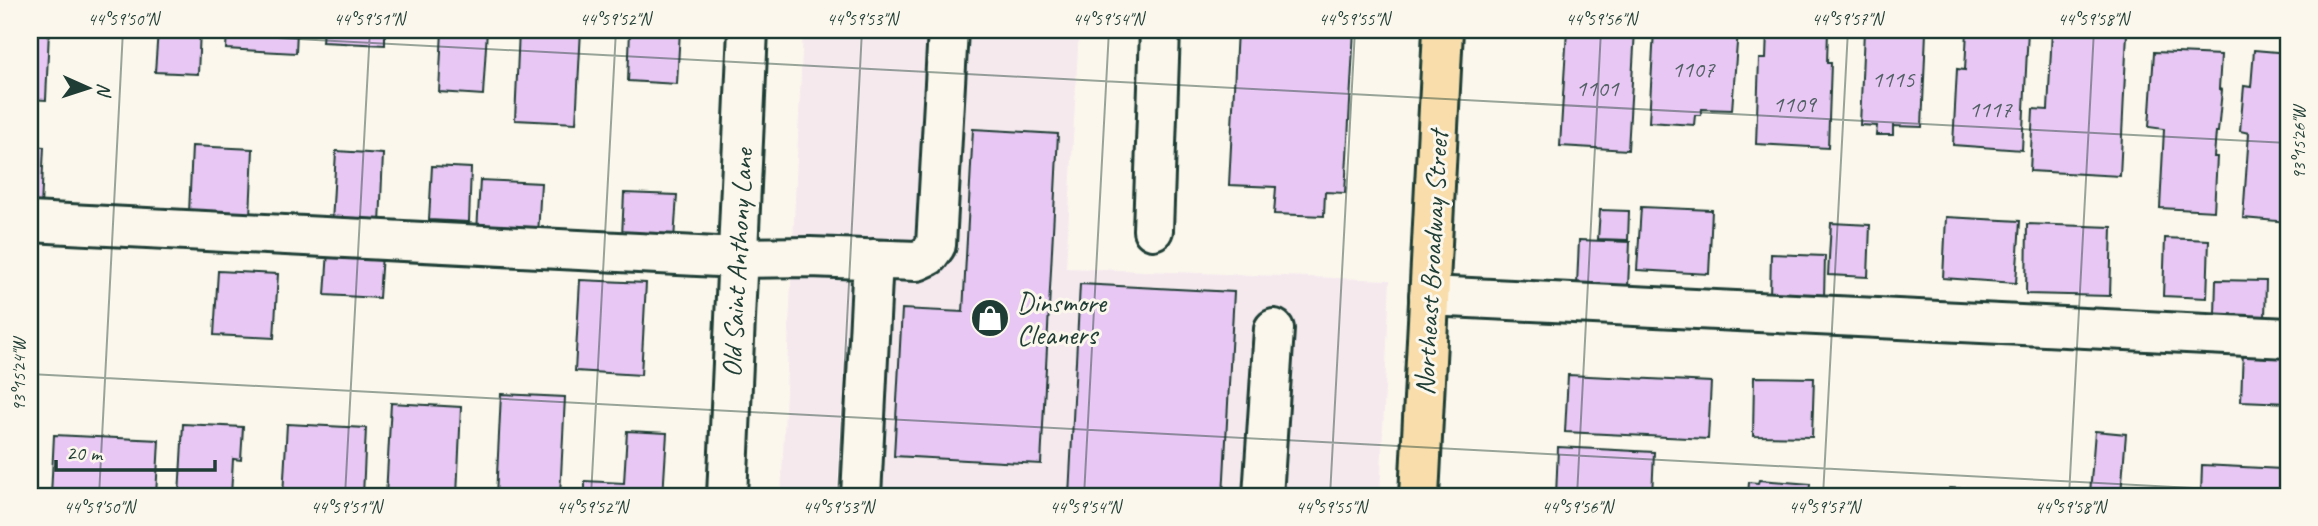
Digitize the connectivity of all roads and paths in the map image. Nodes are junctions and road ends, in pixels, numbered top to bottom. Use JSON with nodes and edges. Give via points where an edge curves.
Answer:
{"nodes":[{"id":1,"x":748,"y":30,"type":"edge"},
{"id":2,"x":948,"y":30,"type":"edge"},
{"id":3,"x":1160,"y":30,"type":"edge"},
{"id":4,"x":1443,"y":30,"type":"edge"},
{"id":5,"x":30,"y":222,"type":"edge"},
{"id":6,"x":1153,"y":230,"type":"dead end"},
{"id":7,"x":737,"y":258,"type":"junction"},
{"id":8,"x":873,"y":259,"type":"junction"},
{"id":9,"x":1430,"y":296,"type":"junction"},
{"id":10,"x":1274,"y":329,"type":"dead end"},
{"id":11,"x":2288,"y":338,"type":"edge"},
{"id":12,"x":727,"y":496,"type":"edge"},
{"id":13,"x":861,"y":496,"type":"edge"},
{"id":14,"x":1263,"y":496,"type":"edge"},
{"id":15,"x":1419,"y":496,"type":"edge"}],
"edges":[{"from":1,"to":7,"type":"street","name":"Old Saint Anthony Lane"},
{"from":2,"to":8,"type":"street","via":[[936,245],[917,261]]},
{"from":3,"to":6,"type":"street"},
{"from":4,"to":9,"type":"main road","name":"Northeast Broadway Street"},
{"from":5,"to":7,"type":"street"},
{"from":7,"to":8,"type":"street"},
{"from":7,"to":12,"type":"street","name":"Old Saint Anthony Lane"},
{"from":8,"to":13,"type":"street"},
{"from":9,"to":11,"type":"street"},
{"from":9,"to":15,"type":"main road","name":"Northeast Broadway Street"},
{"from":10,"to":14,"type":"street"}]}
